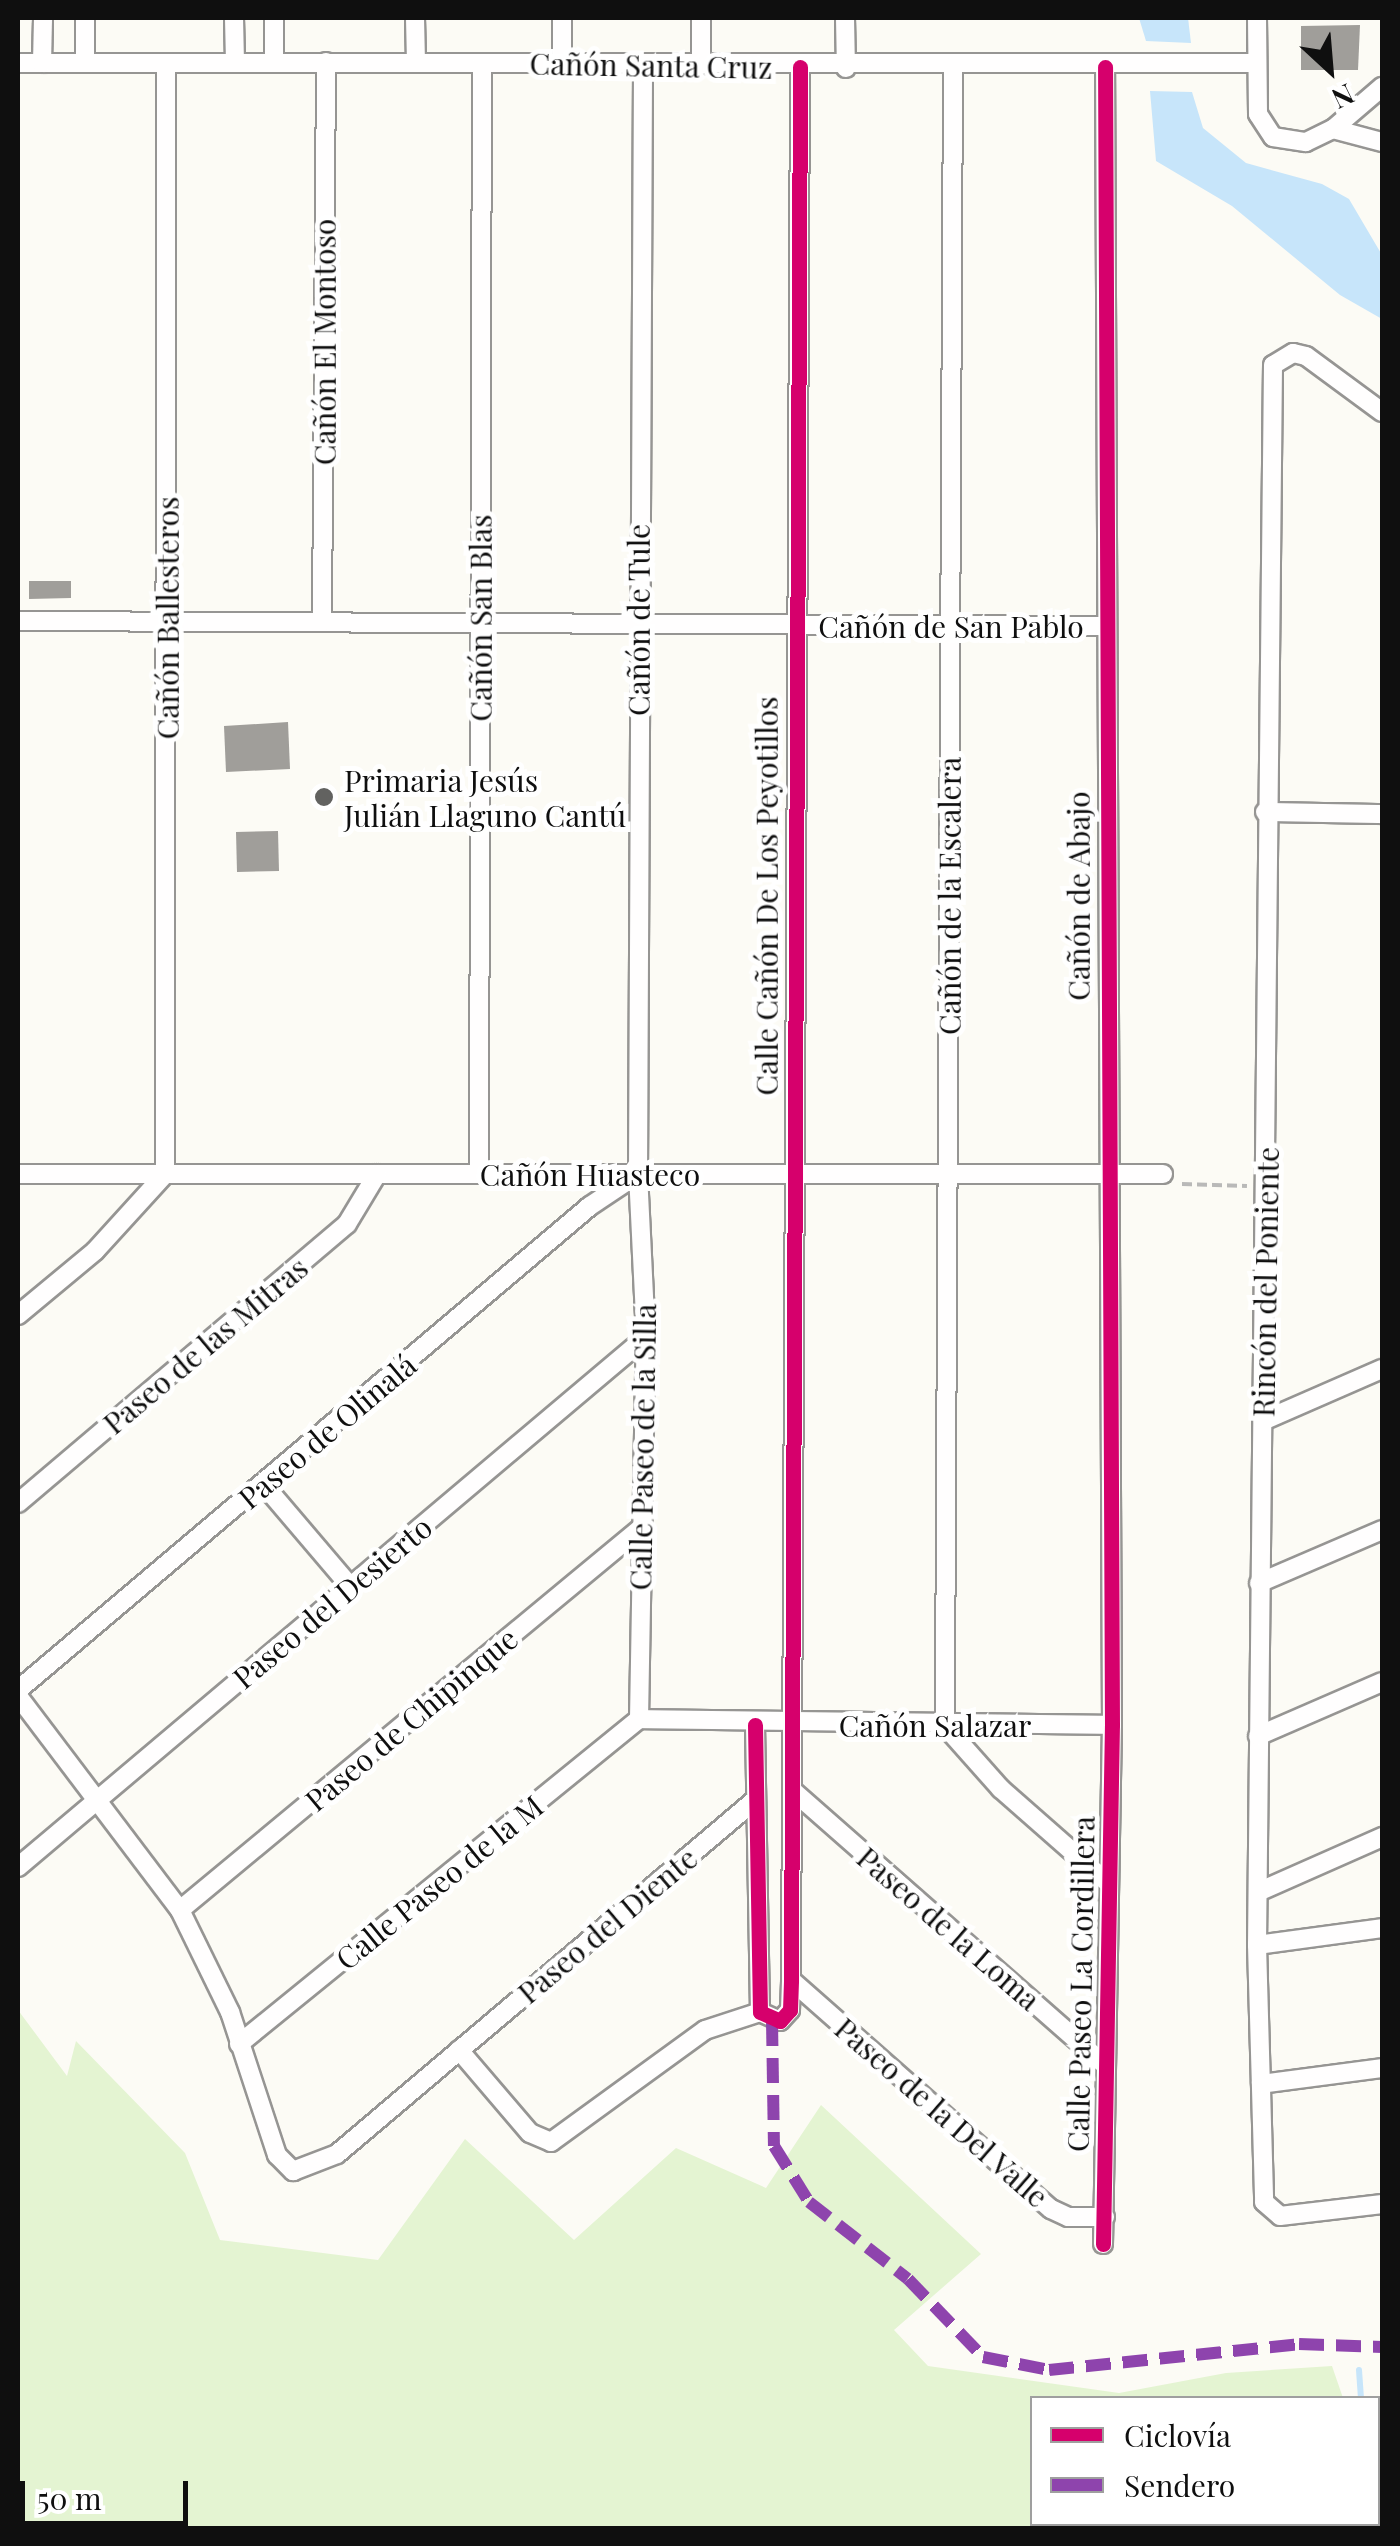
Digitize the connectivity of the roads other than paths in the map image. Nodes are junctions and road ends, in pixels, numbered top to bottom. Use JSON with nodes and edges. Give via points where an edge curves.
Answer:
{"nodes":[{"id":1,"x":42,"y":18,"type":"edge"},
{"id":2,"x":85,"y":18,"type":"edge"},
{"id":3,"x":234,"y":18,"type":"edge"},
{"id":4,"x":274,"y":18,"type":"edge"},
{"id":5,"x":415,"y":18,"type":"edge"},
{"id":6,"x":562,"y":18,"type":"edge"},
{"id":7,"x":701,"y":18,"type":"edge"},
{"id":8,"x":846,"y":18,"type":"edge"},
{"id":9,"x":1258,"y":18,"type":"edge"},
{"id":10,"x":274,"y":61,"type":"junction"},
{"id":11,"x":235,"y":62,"type":"junction"},
{"id":12,"x":326,"y":62,"type":"junction"},
{"id":13,"x":416,"y":62,"type":"junction"},
{"id":14,"x":18,"y":63,"type":"edge"},
{"id":15,"x":42,"y":63,"type":"junction"},
{"id":16,"x":85,"y":63,"type":"junction"},
{"id":17,"x":166,"y":63,"type":"junction"},
{"id":18,"x":482,"y":63,"type":"junction"},
{"id":19,"x":562,"y":63,"type":"junction"},
{"id":20,"x":1258,"y":63,"type":"junction"},
{"id":21,"x":643,"y":65,"type":"junction"},
{"id":22,"x":702,"y":65,"type":"junction"},
{"id":23,"x":953,"y":66,"type":"junction"},
{"id":24,"x":1106,"y":66,"type":"junction"},
{"id":25,"x":800,"y":67,"type":"junction"},
{"id":26,"x":846,"y":68,"type":"junction"},
{"id":27,"x":1382,"y":86,"type":"edge"},
{"id":28,"x":1332,"y":129,"type":"junction"},
{"id":29,"x":1382,"y":142,"type":"edge"},
{"id":30,"x":1382,"y":412,"type":"edge"},
{"id":31,"x":18,"y":622,"type":"edge"},
{"id":32,"x":322,"y":622,"type":"junction"},
{"id":33,"x":167,"y":623,"type":"junction"},
{"id":34,"x":948,"y":625,"type":"junction"},
{"id":35,"x":480,"y":626,"type":"junction"},
{"id":36,"x":637,"y":626,"type":"junction"},
{"id":37,"x":793,"y":626,"type":"junction"},
{"id":38,"x":1105,"y":626,"type":"junction"},
{"id":39,"x":1265,"y":812,"type":"junction"},
{"id":40,"x":1382,"y":814,"type":"edge"},
{"id":41,"x":18,"y":1174,"type":"edge"},
{"id":42,"x":165,"y":1174,"type":"junction"},
{"id":43,"x":378,"y":1174,"type":"junction"},
{"id":44,"x":479,"y":1174,"type":"junction"},
{"id":45,"x":638,"y":1174,"type":"junction"},
{"id":46,"x":793,"y":1174,"type":"junction"},
{"id":47,"x":949,"y":1174,"type":"junction"},
{"id":48,"x":1106,"y":1174,"type":"junction"},
{"id":49,"x":1170,"y":1179,"type":"road end"},
{"id":50,"x":18,"y":1315,"type":"edge"},
{"id":51,"x":646,"y":1336,"type":"junction"},
{"id":52,"x":1382,"y":1369,"type":"edge"},
{"id":53,"x":1263,"y":1421,"type":"junction"},
{"id":54,"x":264,"y":1486,"type":"junction"},
{"id":55,"x":18,"y":1504,"type":"edge"},
{"id":56,"x":642,"y":1527,"type":"junction"},
{"id":57,"x":1382,"y":1530,"type":"edge"},
{"id":58,"x":1259,"y":1583,"type":"junction"},
{"id":59,"x":350,"y":1586,"type":"junction"},
{"id":60,"x":1382,"y":1682,"type":"edge"},
{"id":61,"x":18,"y":1693,"type":"edge"},
{"id":62,"x":639,"y":1719,"type":"junction"},
{"id":63,"x":1112,"y":1724,"type":"junction"},
{"id":64,"x":755,"y":1725,"type":"junction"},
{"id":65,"x":791,"y":1725,"type":"junction"},
{"id":66,"x":945,"y":1726,"type":"junction"},
{"id":67,"x":1258,"y":1736,"type":"junction"},
{"id":68,"x":792,"y":1790,"type":"junction"},
{"id":69,"x":100,"y":1800,"type":"junction"},
{"id":70,"x":755,"y":1800,"type":"junction"},
{"id":71,"x":1382,"y":1837,"type":"edge"},
{"id":72,"x":18,"y":1867,"type":"edge"},
{"id":73,"x":1107,"y":1882,"type":"junction"},
{"id":74,"x":1258,"y":1892,"type":"junction"},
{"id":75,"x":180,"y":1910,"type":"junction"},
{"id":76,"x":1382,"y":1928,"type":"edge"},
{"id":77,"x":1257,"y":1945,"type":"junction"},
{"id":78,"x":791,"y":1980,"type":"junction"},
{"id":79,"x":760,"y":2012,"type":"junction"},
{"id":80,"x":239,"y":2044,"type":"junction"},
{"id":81,"x":459,"y":2050,"type":"junction"},
{"id":82,"x":1106,"y":2065,"type":"junction"},
{"id":83,"x":1382,"y":2068,"type":"edge"},
{"id":84,"x":1261,"y":2084,"type":"junction"},
{"id":85,"x":1382,"y":2204,"type":"edge"},
{"id":86,"x":1105,"y":2216,"type":"junction"},
{"id":87,"x":1103,"y":2244,"type":"dead end"}],
"edges":[{"from":1,"to":15,"type":"street"},
{"from":2,"to":16,"type":"street"},
{"from":3,"to":11,"type":"street"},
{"from":4,"to":10,"type":"street"},
{"from":5,"to":13,"type":"street"},
{"from":6,"to":19,"type":"street"},
{"from":7,"to":22,"type":"street"},
{"from":8,"to":26,"type":"street"},
{"from":9,"to":20,"type":"street"},
{"from":10,"to":11,"type":"street","name":"Cañón Santa Cruz"},
{"from":10,"to":12,"type":"street","name":"Cañón Santa Cruz"},
{"from":11,"to":17,"type":"street","name":"Cañón Santa Cruz"},
{"from":12,"to":13,"type":"street","name":"Cañón Santa Cruz"},
{"from":12,"to":32,"type":"street","name":"Cañón El Montoso"},
{"from":13,"to":18,"type":"street","name":"Cañón Santa Cruz"},
{"from":14,"to":15,"type":"street","name":"Cañón Santa Cruz"},
{"from":15,"to":16,"type":"street","name":"Cañón Santa Cruz"},
{"from":16,"to":17,"type":"street","name":"Cañón Santa Cruz"},
{"from":17,"to":33,"type":"street","name":"Cañón Ballesteros"},
{"from":18,"to":19,"type":"street","name":"Cañón Santa Cruz"},
{"from":18,"to":35,"type":"street","name":"Cañón San Blas"},
{"from":19,"to":21,"type":"street","name":"Cañón Santa Cruz"},
{"from":20,"to":24,"type":"street","name":"Cañón Santa Cruz"},
{"from":20,"to":28,"type":"street","via":[[1258,114],[1273,137],[1306,142]]},
{"from":21,"to":22,"type":"street","name":"Cañón Santa Cruz"},
{"from":21,"to":36,"type":"street","name":"Cañón de Tule"},
{"from":22,"to":25,"type":"street","name":"Cañón Santa Cruz"},
{"from":23,"to":24,"type":"street","name":"Cañón Santa Cruz"},
{"from":23,"to":26,"type":"street","name":"Cañón Santa Cruz"},
{"from":23,"to":34,"type":"street","name":"Cañón de la Escalera"},
{"from":24,"to":38,"type":"street","name":"Cañón de Abajo"},
{"from":25,"to":26,"type":"street","name":"Cañón Santa Cruz"},
{"from":25,"to":37,"type":"street","name":"Calle Cañón De Los Peyotillos"},
{"from":27,"to":28,"type":"street"},
{"from":28,"to":29,"type":"street"},
{"from":30,"to":39,"type":"street","name":"Rincón del Poniente","via":[[1306,356],[1282,356],[1270,375]]},
{"from":31,"to":33,"type":"street","name":"Cañón de San Pablo"},
{"from":32,"to":33,"type":"street","name":"Cañón de San Pablo"},
{"from":32,"to":35,"type":"street","name":"Cañón de San Pablo"},
{"from":33,"to":42,"type":"street","name":"Cañón Ballesteros"},
{"from":34,"to":37,"type":"street","name":"Cañón de San Pablo"},
{"from":34,"to":38,"type":"street","name":"Cañón de San Pablo"},
{"from":34,"to":47,"type":"street","name":"Cañón de la Escalera"},
{"from":35,"to":36,"type":"street","name":"Cañón de San Pablo"},
{"from":35,"to":44,"type":"street","name":"Cañón San Blas"},
{"from":36,"to":37,"type":"street","name":"Cañón de San Pablo"},
{"from":36,"to":45,"type":"street","name":"Cañón de Tule"},
{"from":37,"to":46,"type":"street","name":"Calle Cañón De Los Peyotillos"},
{"from":38,"to":48,"type":"street","name":"Cañón de Abajo"},
{"from":39,"to":40,"type":"street"},
{"from":39,"to":53,"type":"street","name":"Rincón del Poniente"},
{"from":41,"to":42,"type":"street","name":"Cañón Huasteco"},
{"from":42,"to":43,"type":"street","name":"Cañón Huasteco"},
{"from":42,"to":50,"type":"street","via":[[95,1251]]},
{"from":43,"to":44,"type":"street","name":"Cañón Huasteco"},
{"from":43,"to":55,"type":"street","name":"Paseo de las Mitras","via":[[347,1224]]},
{"from":44,"to":45,"type":"street","name":"Cañón Huasteco"},
{"from":45,"to":46,"type":"street","name":"Cañón Huasteco"},
{"from":45,"to":51,"type":"street","name":"Calle Paseo de la Silla"},
{"from":45,"to":54,"type":"street","name":"Paseo de Olinalá","via":[[590,1206]]},
{"from":46,"to":47,"type":"street","name":"Cañón Huasteco"},
{"from":46,"to":65,"type":"street","name":"Calle Cañón De Los Peyotillos"},
{"from":47,"to":48,"type":"street","name":"Cañón Huasteco"},
{"from":47,"to":66,"type":"street","name":"Cañón de la Escalera"},
{"from":48,"to":49,"type":"street","name":"Cañón Huasteco"},
{"from":48,"to":63,"type":"street","name":"Cañón de Abajo"},
{"from":51,"to":56,"type":"street","name":"Calle Paseo de la Silla"},
{"from":51,"to":59,"type":"street","name":"Paseo del Desierto"},
{"from":52,"to":53,"type":"street"},
{"from":53,"to":58,"type":"street","name":"Rincón del Poniente"},
{"from":54,"to":59,"type":"street"},
{"from":54,"to":61,"type":"street","name":"Paseo de Olinalá"},
{"from":56,"to":62,"type":"street","name":"Calle Paseo de la Silla"},
{"from":56,"to":75,"type":"street","name":"Paseo de Chipinque"},
{"from":57,"to":58,"type":"street"},
{"from":58,"to":67,"type":"street","name":"Rincón del Poniente"},
{"from":59,"to":69,"type":"street","name":"Paseo del Desierto"},
{"from":60,"to":67,"type":"street"},
{"from":61,"to":69,"type":"street"},
{"from":62,"to":64,"type":"street","name":"Cañón Salazar"},
{"from":62,"to":80,"type":"street","name":"Calle Paseo de la M"},
{"from":63,"to":66,"type":"street","name":"Cañón Salazar"},
{"from":63,"to":73,"type":"street","name":"Calle Paseo La Cordillera"},
{"from":64,"to":65,"type":"street","name":"Cañón Salazar"},
{"from":64,"to":70,"type":"street"},
{"from":65,"to":66,"type":"street","name":"Cañón Salazar"},
{"from":65,"to":68,"type":"street","name":"Calle Cañón De Los Peyotillos"},
{"from":66,"to":73,"type":"street","via":[[1001,1789]]},
{"from":67,"to":74,"type":"street","name":"Rincón del Poniente"},
{"from":68,"to":78,"type":"street","name":"Calle Cañón De Los Peyotillos"},
{"from":68,"to":82,"type":"street","name":"Paseo de la Loma"},
{"from":69,"to":72,"type":"street","name":"Paseo del Desierto"},
{"from":69,"to":75,"type":"street"},
{"from":70,"to":79,"type":"street"},
{"from":70,"to":81,"type":"street","name":"Paseo del Diente"},
{"from":71,"to":74,"type":"street"},
{"from":73,"to":82,"type":"street","name":"Calle Paseo La Cordillera"},
{"from":74,"to":77,"type":"street","name":"Rincón del Poniente"},
{"from":75,"to":80,"type":"street","via":[[214,1971]]},
{"from":76,"to":77,"type":"street"},
{"from":77,"to":84,"type":"street","name":"Rincón del Poniente"},
{"from":78,"to":79,"type":"street","via":[[785,2019],[772,2021]]},
{"from":78,"to":86,"type":"street","name":"Paseo de la Del Valle","via":[[1051,2209]]},
{"from":79,"to":81,"type":"street","via":[[705,2030],[551,2142],[530,2133]]},
{"from":80,"to":81,"type":"street","name":"Paseo del Diente","via":[[278,2155],[293,2171],[337,2154]]},
{"from":82,"to":86,"type":"street","name":"Calle Paseo La Cordillera"},
{"from":83,"to":84,"type":"street"},
{"from":84,"to":85,"type":"street","name":"Rincón del Poniente","via":[[1268,2210],[1280,2216]]},
{"from":86,"to":87,"type":"street","name":"Calle Paseo La Cordillera"}]}
